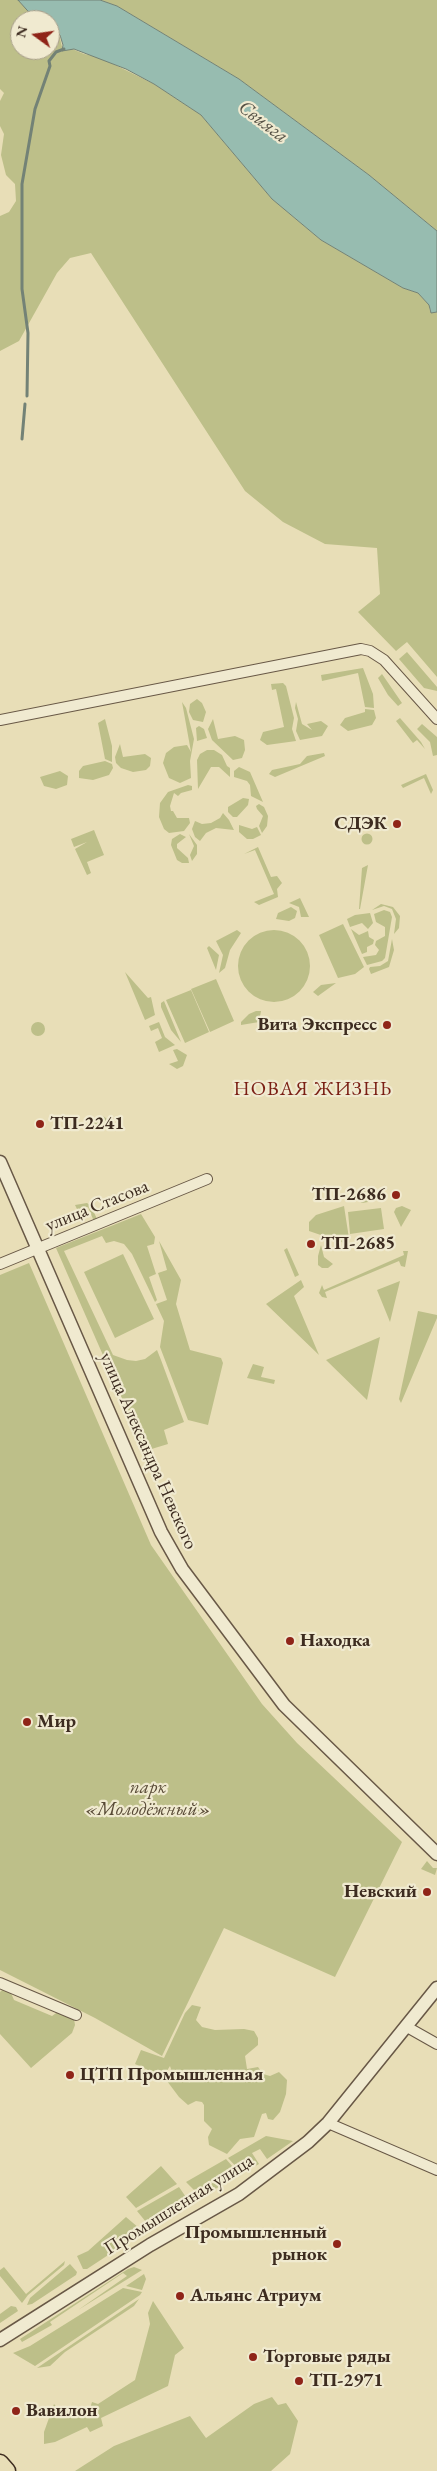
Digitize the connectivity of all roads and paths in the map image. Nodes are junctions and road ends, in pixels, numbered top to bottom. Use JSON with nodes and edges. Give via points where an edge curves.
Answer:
{"nodes":[{"id":1,"x":437,"y":719,"type":"edge"},
{"id":2,"x":0,"y":720,"type":"edge"},
{"id":3,"x":0,"y":1162,"type":"edge"},
{"id":4,"x":207,"y":1180,"type":"dead end"},
{"id":5,"x":37,"y":1249,"type":"junction"},
{"id":6,"x":0,"y":1264,"type":"edge"},
{"id":7,"x":437,"y":1854,"type":"edge"},
{"id":8,"x":0,"y":1983,"type":"edge"},
{"id":9,"x":437,"y":1988,"type":"edge"},
{"id":10,"x":76,"y":2015,"type":"dead end"},
{"id":11,"x":407,"y":2027,"type":"junction"},
{"id":12,"x":437,"y":2044,"type":"edge"},
{"id":13,"x":328,"y":2124,"type":"junction"},
{"id":14,"x":437,"y":2170,"type":"edge"},
{"id":15,"x":0,"y":2340,"type":"edge"},
{"id":16,"x":0,"y":2463,"type":"edge"},
{"id":17,"x":7,"y":2471,"type":"edge"}],
"edges":[{"from":1,"to":2,"type":"street","via":[[384,660],[361,649]]},
{"from":3,"to":5,"type":"street","name":"улица Александра Невского"},
{"from":4,"to":5,"type":"street","name":"улица Стасова"},
{"from":5,"to":6,"type":"street","name":"улица Стасова"},
{"from":5,"to":7,"type":"street","name":"улица Александра Невского","via":[[161,1532],[182,1569],[284,1706]]},
{"from":8,"to":10,"type":"street"},
{"from":9,"to":11,"type":"street","name":"Промышленная улица"},
{"from":11,"to":12,"type":"street"},
{"from":11,"to":13,"type":"street","name":"Промышленная улица"},
{"from":13,"to":14,"type":"street"},
{"from":13,"to":15,"type":"street","name":"Промышленная улица","via":[[239,2194],[150,2245]]},
{"from":16,"to":17,"type":"main road"}]}
